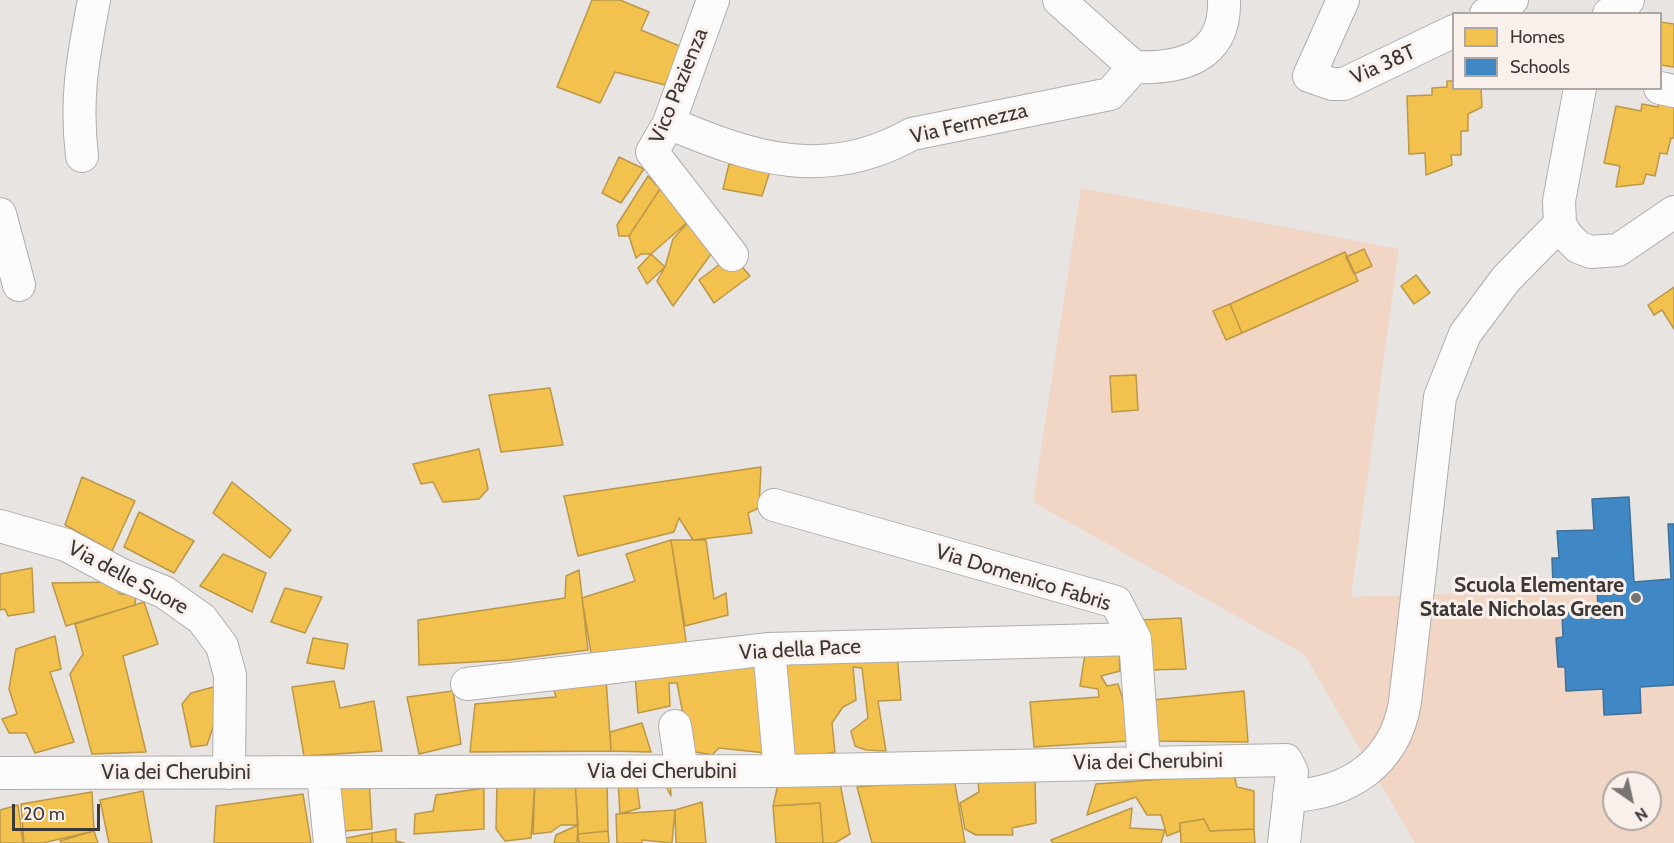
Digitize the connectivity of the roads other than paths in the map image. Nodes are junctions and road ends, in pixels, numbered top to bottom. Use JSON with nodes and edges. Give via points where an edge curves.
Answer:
{"nodes":[{"id":1,"x":94,"y":0,"type":"edge"},
{"id":2,"x":713,"y":0,"type":"edge"},
{"id":3,"x":1059,"y":0,"type":"edge"},
{"id":4,"x":1224,"y":0,"type":"edge"},
{"id":5,"x":1343,"y":0,"type":"edge"},
{"id":6,"x":1512,"y":0,"type":"edge"},
{"id":7,"x":1628,"y":0,"type":"edge"},
{"id":8,"x":1490,"y":12,"type":"edge"},
{"id":9,"x":1612,"y":12,"type":"edge"},
{"id":10,"x":1452,"y":32,"type":"edge"},
{"id":11,"x":1134,"y":67,"type":"junction"},
{"id":12,"x":1580,"y":90,"type":"edge"},
{"id":13,"x":669,"y":123,"type":"junction"},
{"id":14,"x":82,"y":156,"type":"dead end"},
{"id":15,"x":1674,"y":212,"type":"edge"},
{"id":16,"x":0,"y":214,"type":"edge"},
{"id":17,"x":1560,"y":224,"type":"junction"},
{"id":18,"x":732,"y":255,"type":"dead end"},
{"id":19,"x":19,"y":285,"type":"dead end"},
{"id":20,"x":774,"y":505,"type":"dead end"},
{"id":21,"x":0,"y":526,"type":"edge"},
{"id":22,"x":1135,"y":639,"type":"junction"},
{"id":23,"x":769,"y":649,"type":"junction"},
{"id":24,"x":467,"y":684,"type":"dead end"},
{"id":25,"x":675,"y":726,"type":"dead end"},
{"id":26,"x":1144,"y":762,"type":"junction"},
{"id":27,"x":682,"y":771,"type":"junction"},
{"id":28,"x":780,"y":771,"type":"junction"},
{"id":29,"x":0,"y":773,"type":"edge"},
{"id":30,"x":229,"y":773,"type":"junction"},
{"id":31,"x":323,"y":774,"type":"junction"},
{"id":32,"x":1289,"y":796,"type":"junction"},
{"id":33,"x":330,"y":843,"type":"edge"},
{"id":34,"x":1284,"y":843,"type":"edge"}],
"edges":[{"from":1,"to":14,"type":"street","via":[[78,84]]},
{"from":2,"to":13,"type":"street","name":"Vico Pazienza"},
{"from":3,"to":11,"type":"street"},
{"from":4,"to":11,"type":"street","via":[[1220,29],[1205,51],[1179,65]]},
{"from":5,"to":10,"type":"street","name":"Via 38T","via":[[1309,76],[1332,84],[1344,84]]},
{"from":6,"to":8,"type":"street"},
{"from":7,"to":9,"type":"street"},
{"from":11,"to":13,"type":"street","name":"Via Fermezza","via":[[1110,94],[912,134],[885,149],[835,160],[793,160],[731,149]]},
{"from":12,"to":17,"type":"street","via":[[1559,201]]},
{"from":13,"to":18,"type":"street","name":"Vico Pazienza","via":[[652,152]]},
{"from":15,"to":17,"type":"street","via":[[1634,241],[1603,254],[1578,247]]},
{"from":16,"to":19,"type":"street"},
{"from":17,"to":32,"type":"street","via":[[1506,279],[1465,334],[1440,397],[1405,702],[1397,735],[1391,747],[1362,774],[1317,793]]},
{"from":20,"to":22,"type":"street","name":"Via Domenico Fabris","via":[[1116,602]]},
{"from":21,"to":30,"type":"street","name":"Via delle Suore","via":[[66,545],[164,592],[202,619],[222,646],[228,668]]},
{"from":22,"to":23,"type":"street","name":"Via della Pace"},
{"from":22,"to":26,"type":"street","name":"Via Domenico Fabris"},
{"from":23,"to":24,"type":"street","name":"Via della Pace"},
{"from":23,"to":28,"type":"street"},
{"from":25,"to":27,"type":"street"},
{"from":26,"to":28,"type":"street","name":"Via dei Cherubini"},
{"from":26,"to":32,"type":"street","name":"Via dei Cherubini","via":[[1286,760],[1292,772]]},
{"from":27,"to":28,"type":"street","name":"Via dei Cherubini"},
{"from":27,"to":31,"type":"street","name":"Via dei Cherubini"},
{"from":29,"to":30,"type":"street","name":"Via dei Cherubini"},
{"from":30,"to":31,"type":"street","name":"Via dei Cherubini"},
{"from":31,"to":33,"type":"street"},
{"from":32,"to":34,"type":"street"}]}
